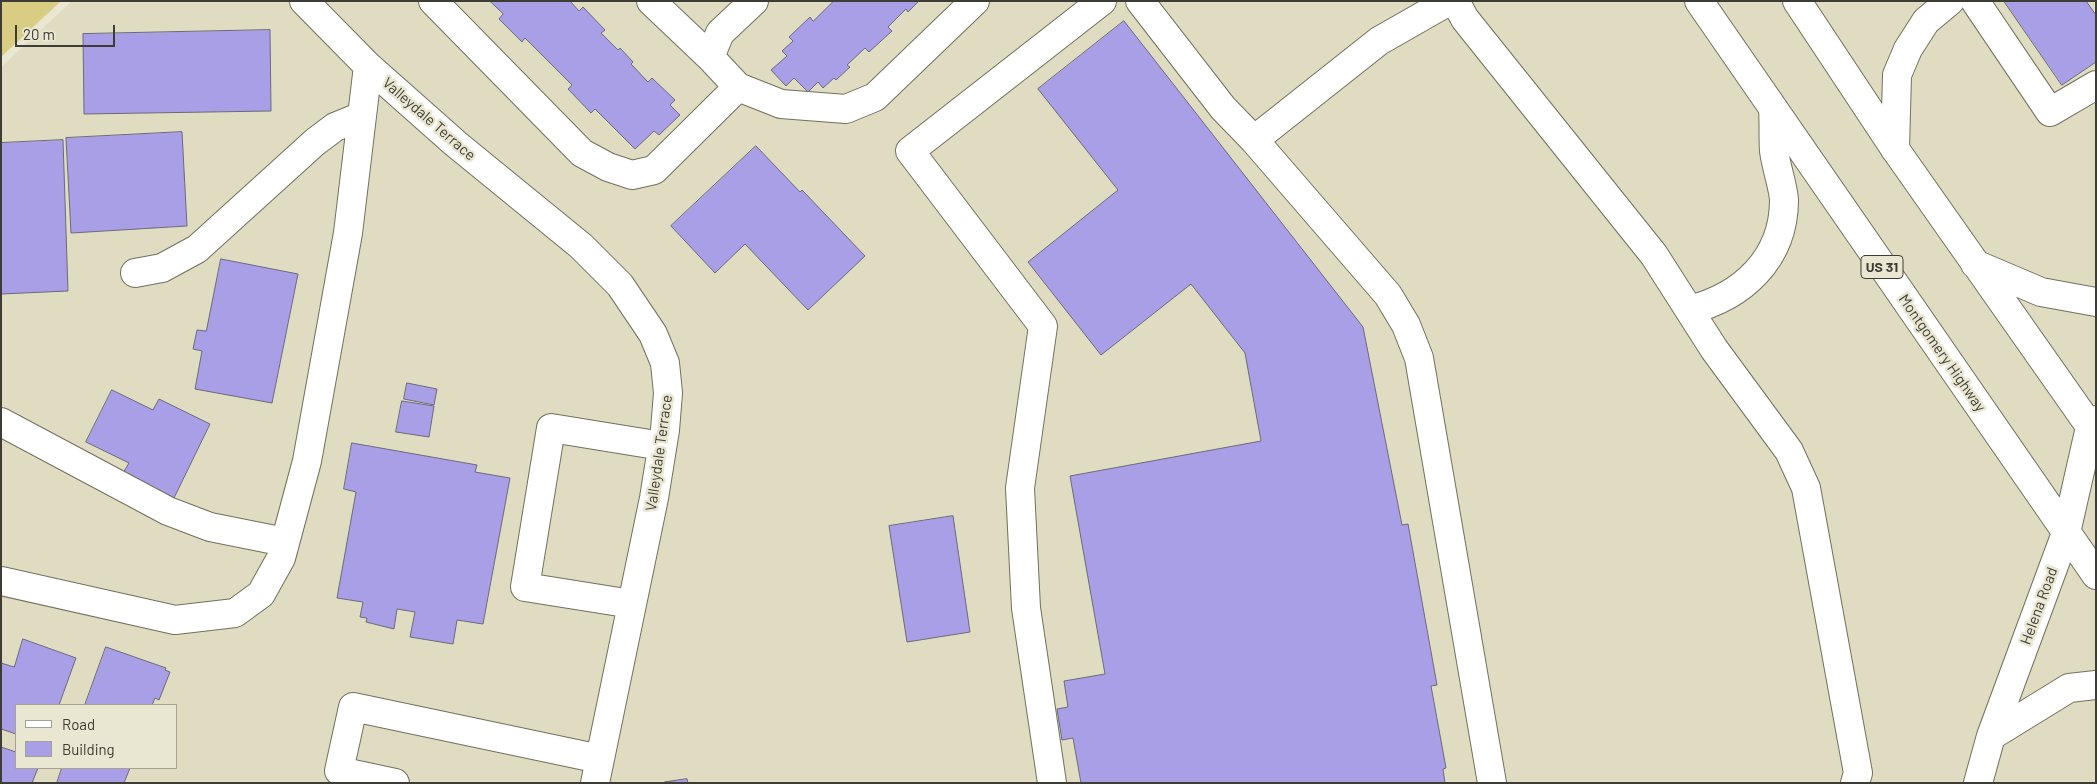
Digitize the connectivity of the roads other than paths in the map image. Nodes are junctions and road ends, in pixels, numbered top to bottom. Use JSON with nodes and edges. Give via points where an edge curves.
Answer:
{"nodes":[{"id":1,"x":304,"y":1,"type":"edge"},
{"id":2,"x":433,"y":1,"type":"edge"},
{"id":3,"x":651,"y":1,"type":"edge"},
{"id":4,"x":754,"y":1,"type":"edge"},
{"id":5,"x":975,"y":1,"type":"edge"},
{"id":6,"x":1102,"y":1,"type":"edge"},
{"id":7,"x":1140,"y":1,"type":"edge"},
{"id":8,"x":1449,"y":1,"type":"edge"},
{"id":9,"x":1455,"y":1,"type":"edge"},
{"id":10,"x":1699,"y":1,"type":"edge"},
{"id":11,"x":1797,"y":1,"type":"edge"},
{"id":12,"x":1950,"y":1,"type":"edge"},
{"id":13,"x":1975,"y":1,"type":"edge"},
{"id":14,"x":710,"y":57,"type":"junction"},
{"id":15,"x":368,"y":66,"type":"junction"},
{"id":16,"x":2096,"y":85,"type":"edge"},
{"id":17,"x":738,"y":87,"type":"junction"},
{"id":18,"x":1773,"y":109,"type":"junction"},
{"id":19,"x":362,"y":116,"type":"junction"},
{"id":20,"x":1254,"y":140,"type":"junction"},
{"id":21,"x":1895,"y":149,"type":"junction"},
{"id":22,"x":1975,"y":264,"type":"junction"},
{"id":23,"x":135,"y":273,"type":"dead end"},
{"id":24,"x":2096,"y":302,"type":"edge"},
{"id":25,"x":1689,"y":310,"type":"junction"},
{"id":26,"x":1,"y":422,"type":"edge"},
{"id":27,"x":2094,"y":428,"type":"edge"},
{"id":28,"x":662,"y":446,"type":"junction"},
{"id":29,"x":2066,"y":533,"type":"junction"},
{"id":30,"x":285,"y":542,"type":"junction"},
{"id":31,"x":2096,"y":575,"type":"edge"},
{"id":32,"x":1,"y":581,"type":"edge"},
{"id":33,"x":632,"y":604,"type":"junction"},
{"id":34,"x":2096,"y":685,"type":"edge"},
{"id":35,"x":1992,"y":736,"type":"junction"},
{"id":36,"x":597,"y":771,"type":"edge"},
{"id":37,"x":395,"y":783,"type":"edge"},
{"id":38,"x":1052,"y":783,"type":"edge"},
{"id":39,"x":1492,"y":783,"type":"edge"},
{"id":40,"x":1855,"y":783,"type":"edge"},
{"id":41,"x":1978,"y":783,"type":"edge"}],
"edges":[{"from":1,"to":15,"type":"main road","name":"Valleydale Terrace"},
{"from":2,"to":17,"type":"main road","via":[[582,153],[632,175],[654,170]]},
{"from":3,"to":14,"type":"main road"},
{"from":4,"to":14,"type":"main road","via":[[720,34]]},
{"from":5,"to":17,"type":"main road","via":[[876,97],[846,109],[781,104]]},
{"from":6,"to":38,"type":"main road","via":[[910,151],[1043,326],[1020,488],[1026,608]]},
{"from":7,"to":20,"type":"main road","via":[[1223,108]]},
{"from":8,"to":20,"type":"main road","via":[[1378,41]]},
{"from":9,"to":25,"type":"main road","via":[[1465,19],[1654,256]]},
{"from":10,"to":18,"type":"main road","name":"Montgomery Highway","number":"US 31"},
{"from":11,"to":21,"type":"main road"},
{"from":12,"to":21,"type":"main road","via":[[1926,21],[1908,49],[1897,75]]},
{"from":13,"to":16,"type":"main road","via":[[2050,112]]},
{"from":14,"to":17,"type":"main road"},
{"from":15,"to":19,"type":"main road","name":"Valleydale Terrace"},
{"from":15,"to":28,"type":"main road","name":"Valleydale Terrace","via":[[456,144],[581,246],[620,285],[653,334],[665,363],[668,393]]},
{"from":18,"to":25,"type":"main road","via":[[1774,149],[1784,199],[1775,248],[1734,293],[1710,305]]},
{"from":18,"to":29,"type":"main road","name":"Montgomery Highway","number":"US 31"},
{"from":19,"to":23,"type":"main road","via":[[336,127],[315,142],[197,248],[162,268]]},
{"from":19,"to":30,"type":"main road","name":"Valleydale Terrace","via":[[343,262],[307,461]]},
{"from":20,"to":39,"type":"main road","via":[[1388,295],[1406,325],[1419,358]]},
{"from":21,"to":22,"type":"main road"},
{"from":22,"to":24,"type":"main road","via":[[2041,292]]},
{"from":22,"to":27,"type":"main road"},
{"from":25,"to":40,"type":"main road","via":[[1789,451],[1806,488],[1858,773]]},
{"from":26,"to":30,"type":"main road","via":[[168,511],[210,527]]},
{"from":27,"to":29,"type":"main road","name":"Helena Road"},
{"from":28,"to":33,"type":"main road","name":"Valleydale Terrace"},
{"from":28,"to":33,"type":"main road","via":[[551,428],[525,587]]},
{"from":29,"to":31,"type":"main road","number":"US 31"},
{"from":29,"to":35,"type":"main road","name":"Helena Road"},
{"from":30,"to":32,"type":"main road","name":"Valleydale Terrace","via":[[281,558],[261,594],[235,613],[175,620]]},
{"from":33,"to":36,"type":"main road","name":"Valleydale Terrace"},
{"from":34,"to":35,"type":"main road","via":[[2069,688]]},
{"from":35,"to":41,"type":"main road","name":"Helena Road"},
{"from":36,"to":37,"type":"main road","via":[[353,708],[340,771]]}]}
